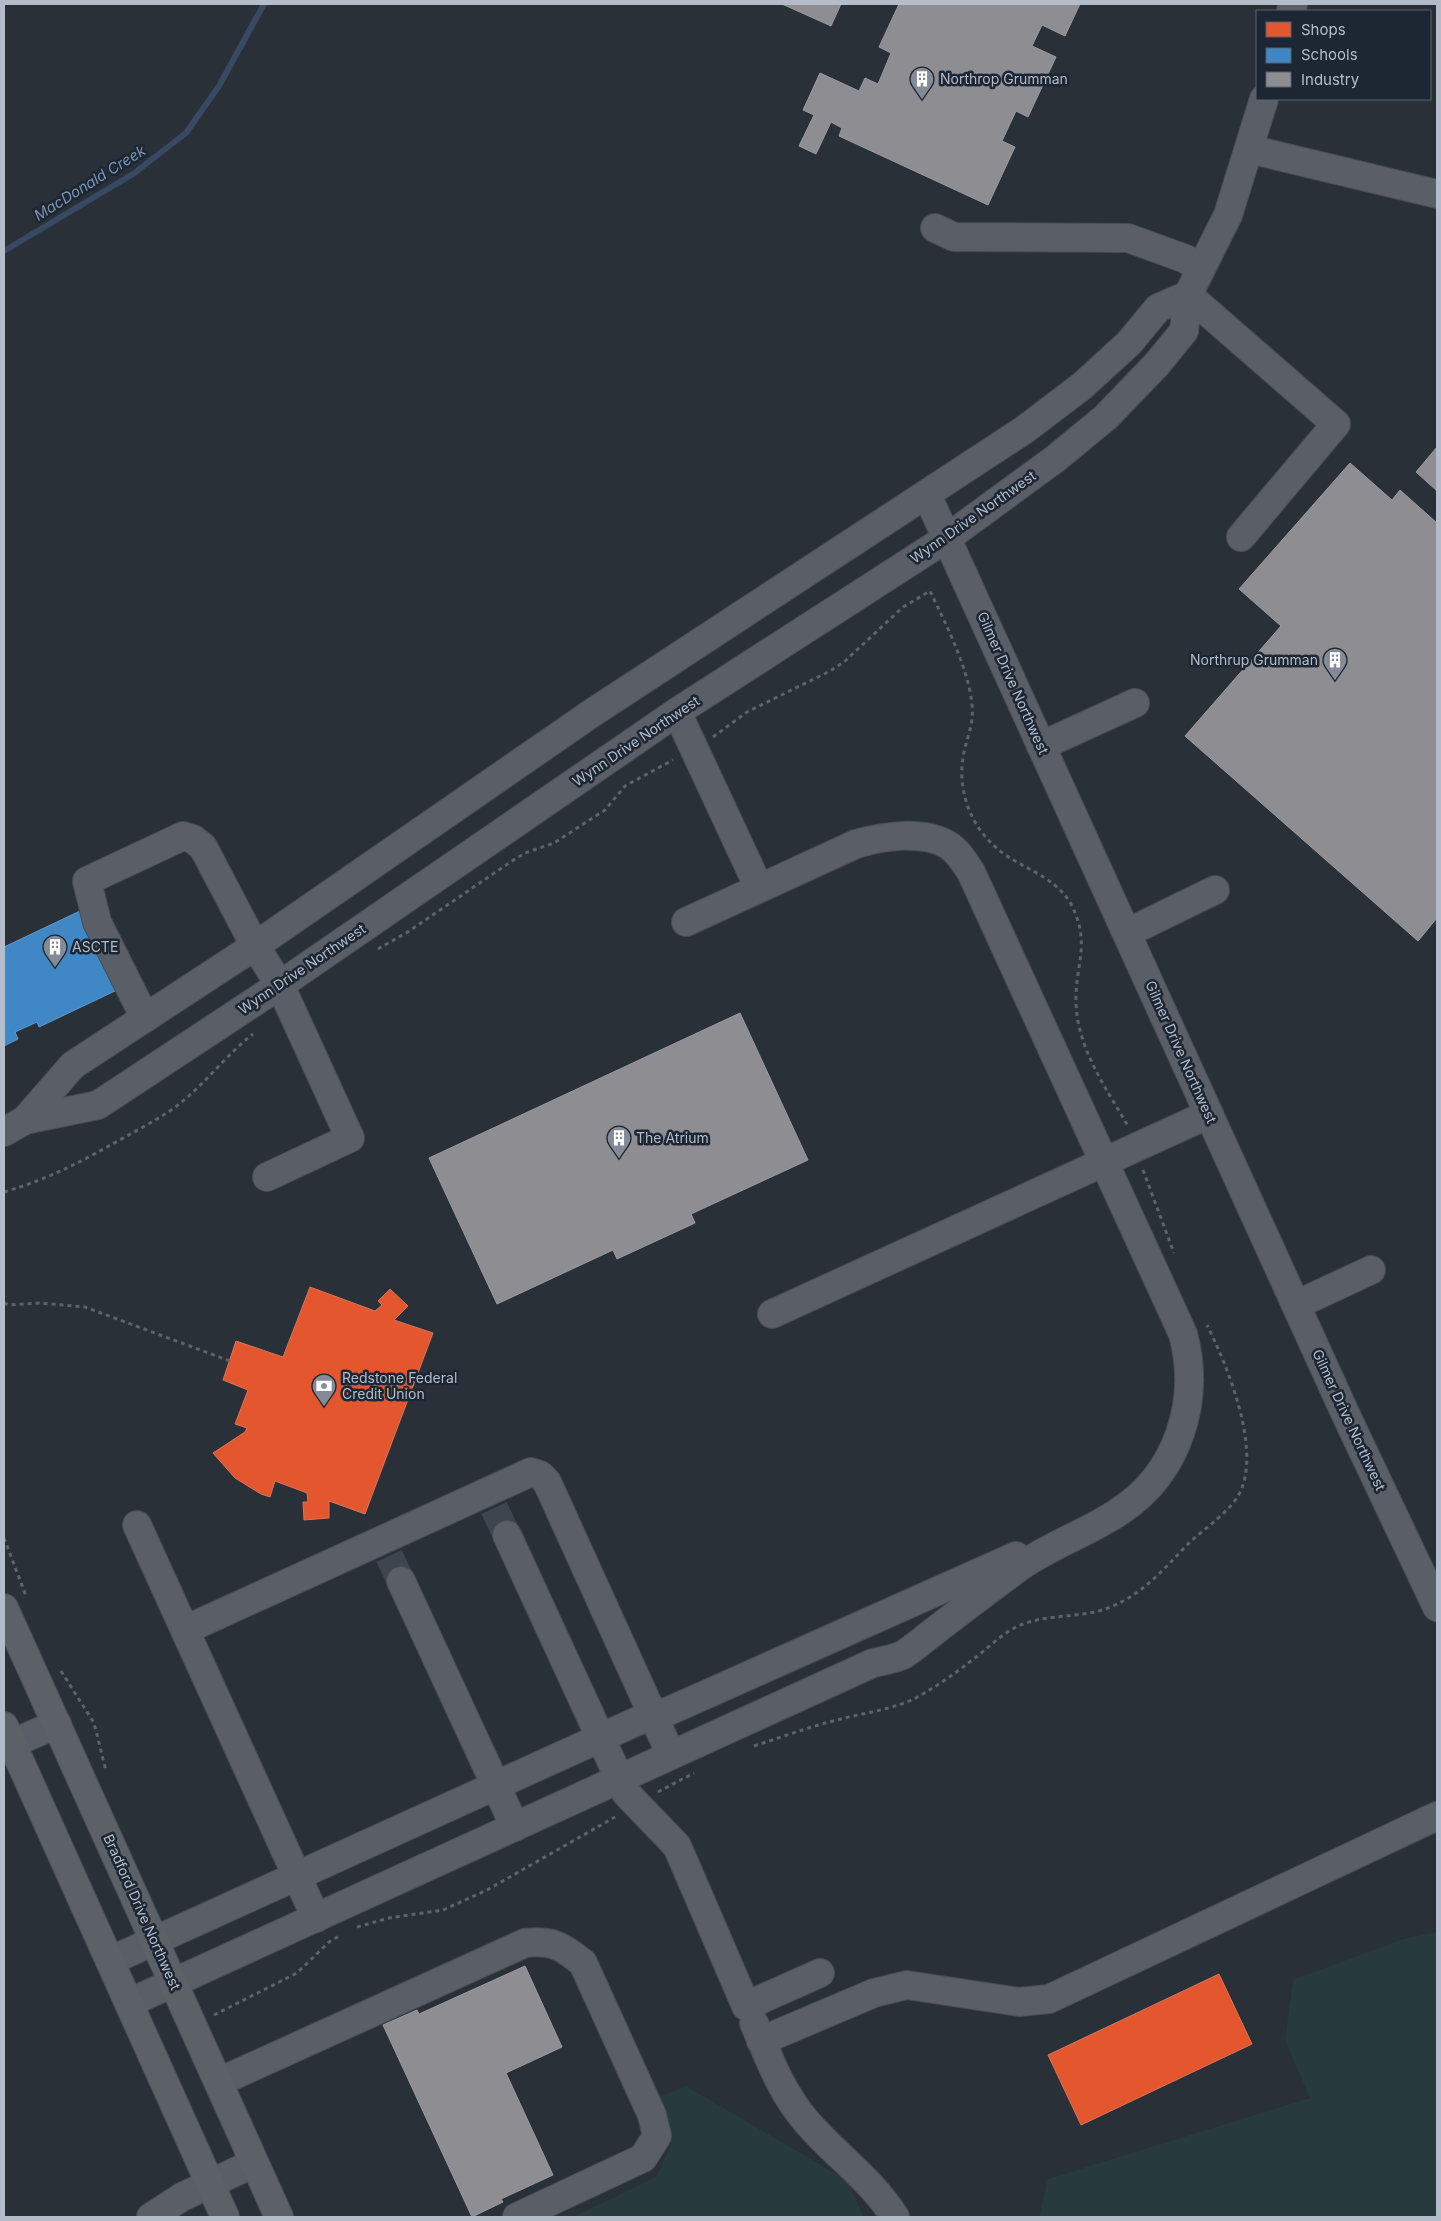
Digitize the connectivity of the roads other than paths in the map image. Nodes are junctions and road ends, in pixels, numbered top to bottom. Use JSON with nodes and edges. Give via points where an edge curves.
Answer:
{"nodes":[{"id":1,"x":1264,"y":100,"type":"edge"},
{"id":2,"x":1249,"y":149,"type":"junction"},
{"id":3,"x":1437,"y":194,"type":"edge"},
{"id":4,"x":935,"y":228,"type":"dead end"},
{"id":5,"x":1201,"y":269,"type":"junction"},
{"id":6,"x":1188,"y":295,"type":"junction"},
{"id":7,"x":927,"y":495,"type":"junction"},
{"id":8,"x":1241,"y":537,"type":"dead end"},
{"id":9,"x":946,"y":538,"type":"junction"},
{"id":10,"x":1135,"y":703,"type":"dead end"},
{"id":11,"x":677,"y":712,"type":"junction"},
{"id":12,"x":1041,"y":746,"type":"junction"},
{"id":13,"x":759,"y":888,"type":"junction"},
{"id":14,"x":1215,"y":890,"type":"dead end"},
{"id":15,"x":686,"y":922,"type":"dead end"},
{"id":16,"x":1127,"y":933,"type":"junction"},
{"id":17,"x":255,"y":946,"type":"junction"},
{"id":18,"x":280,"y":985,"type":"junction"},
{"id":19,"x":145,"y":1018,"type":"junction"},
{"id":20,"x":1209,"y":1114,"type":"junction"},
{"id":21,"x":14,"y":1126,"type":"edge"},
{"id":22,"x":1104,"y":1162,"type":"junction"},
{"id":23,"x":267,"y":1177,"type":"dead end"},
{"id":24,"x":1371,"y":1270,"type":"dead end"},
{"id":25,"x":1296,"y":1305,"type":"junction"},
{"id":26,"x":772,"y":1314,"type":"dead end"},
{"id":27,"x":137,"y":1526,"type":"dead end"},
{"id":28,"x":507,"y":1535,"type":"tunnel mouth"},
{"id":29,"x":1063,"y":1541,"type":"junction"},
{"id":30,"x":401,"y":1581,"type":"tunnel mouth"},
{"id":31,"x":16,"y":1606,"type":"edge"},
{"id":32,"x":1437,"y":1607,"type":"edge"},
{"id":33,"x":185,"y":1630,"type":"junction"},
{"id":34,"x":653,"y":1714,"type":"junction"},
{"id":35,"x":57,"y":1724,"type":"junction"},
{"id":36,"x":600,"y":1738,"type":"junction"},
{"id":37,"x":6,"y":1739,"type":"edge"},
{"id":38,"x":671,"y":1756,"type":"junction"},
{"id":39,"x":619,"y":1779,"type":"junction"},
{"id":40,"x":496,"y":1785,"type":"junction"},
{"id":41,"x":1437,"y":1816,"type":"edge"},
{"id":42,"x":515,"y":1827,"type":"junction"},
{"id":43,"x":297,"y":1876,"type":"junction"},
{"id":44,"x":316,"y":1918,"type":"junction"},
{"id":45,"x":154,"y":1941,"type":"junction"},
{"id":46,"x":110,"y":1961,"type":"junction"},
{"id":47,"x":820,"y":1973,"type":"dead end"},
{"id":48,"x":173,"y":1983,"type":"junction"},
{"id":49,"x":129,"y":2003,"type":"junction"},
{"id":50,"x":746,"y":2006,"type":"junction"},
{"id":51,"x":761,"y":2041,"type":"junction"},
{"id":52,"x":219,"y":2082,"type":"junction"},
{"id":53,"x":254,"y":2163,"type":"junction"},
{"id":54,"x":210,"y":2183,"type":"junction"},
{"id":55,"x":151,"y":2217,"type":"edge"},
{"id":56,"x":226,"y":2217,"type":"edge"},
{"id":57,"x":278,"y":2217,"type":"edge"},
{"id":58,"x":517,"y":2217,"type":"edge"},
{"id":59,"x":895,"y":2217,"type":"edge"}],
"edges":[{"from":1,"to":2,"type":"street","name":"Wynn Drive Northwest"},
{"from":2,"to":3,"type":"street"},
{"from":2,"to":5,"type":"street","name":"Wynn Drive Northwest","via":[[1228,215]]},
{"from":4,"to":5,"type":"street","via":[[954,236],[1128,238],[1186,259]]},
{"from":5,"to":6,"type":"street","name":"Wynn Drive Northwest"},
{"from":6,"to":7,"type":"street","name":"Wynn Drive Northwest","via":[[1158,308],[1129,343],[1082,386],[1024,430]]},
{"from":6,"to":8,"type":"street","via":[[1336,424]]},
{"from":6,"to":9,"type":"street","name":"Wynn Drive Northwest","via":[[1184,331],[1106,417],[1055,460]]},
{"from":7,"to":9,"type":"street","name":"Gilmer Drive Northwest"},
{"from":7,"to":17,"type":"street","name":"Wynn Drive Northwest","via":[[592,714]]},
{"from":9,"to":11,"type":"street","name":"Wynn Drive Northwest"},
{"from":9,"to":12,"type":"street","name":"Gilmer Drive Northwest"},
{"from":10,"to":12,"type":"street"},
{"from":11,"to":13,"type":"street"},
{"from":11,"to":18,"type":"street","name":"Wynn Drive Northwest"},
{"from":12,"to":16,"type":"street","name":"Gilmer Drive Northwest"},
{"from":13,"to":15,"type":"street"},
{"from":13,"to":22,"type":"street","via":[[871,839],[924,837],[950,846],[971,872]]},
{"from":14,"to":16,"type":"street"},
{"from":16,"to":20,"type":"street","name":"Gilmer Drive Northwest"},
{"from":17,"to":18,"type":"street"},
{"from":17,"to":19,"type":"street","name":"Wynn Drive Northwest"},
{"from":17,"to":19,"type":"street","via":[[203,846],[193,839],[183,836],[87,882],[97,922]]},
{"from":18,"to":21,"type":"street","name":"Wynn Drive Northwest","via":[[98,1105]]},
{"from":18,"to":23,"type":"street","via":[[350,1138]]},
{"from":19,"to":21,"type":"street","name":"Wynn Drive Northwest","via":[[73,1064]]},
{"from":20,"to":22,"type":"street"},
{"from":20,"to":25,"type":"street","name":"Gilmer Drive Northwest"},
{"from":22,"to":26,"type":"street"},
{"from":22,"to":29,"type":"street","via":[[1184,1334],[1189,1371],[1186,1413],[1173,1453],[1147,1490],[1100,1523]]},
{"from":24,"to":25,"type":"street"},
{"from":25,"to":32,"type":"street","name":"Gilmer Drive Northwest"},
{"from":27,"to":33,"type":"street"},
{"from":28,"to":36,"type":"street"},
{"from":29,"to":34,"type":"street","via":[[1015,1556],[669,1711]]},
{"from":29,"to":38,"type":"street","via":[[1020,1567],[902,1655],[874,1663]]},
{"from":30,"to":40,"type":"street"},
{"from":31,"to":35,"type":"main road","name":"Bradford Drive Northwest"},
{"from":33,"to":34,"type":"street","via":[[386,1548],[491,1500],[531,1472],[548,1482]]},
{"from":33,"to":43,"type":"street"},
{"from":34,"to":36,"type":"street"},
{"from":34,"to":38,"type":"street"},
{"from":35,"to":37,"type":"street"},
{"from":35,"to":45,"type":"main road","name":"Bradford Drive Northwest"},
{"from":36,"to":39,"type":"street"},
{"from":36,"to":40,"type":"street"},
{"from":37,"to":46,"type":"main road"},
{"from":38,"to":39,"type":"street"},
{"from":39,"to":42,"type":"street"},
{"from":39,"to":50,"type":"street","via":[[636,1805],[677,1846]]},
{"from":40,"to":42,"type":"street"},
{"from":40,"to":43,"type":"street"},
{"from":41,"to":51,"type":"street","via":[[1049,1999],[1019,2002],[907,1985],[874,1993]]},
{"from":42,"to":44,"type":"street"},
{"from":43,"to":44,"type":"street"},
{"from":43,"to":45,"type":"street"},
{"from":44,"to":48,"type":"street"},
{"from":45,"to":46,"type":"street"},
{"from":45,"to":48,"type":"main road","name":"Bradford Drive Northwest"},
{"from":46,"to":49,"type":"main road"},
{"from":47,"to":50,"type":"street"},
{"from":48,"to":49,"type":"street"},
{"from":48,"to":52,"type":"main road","name":"Bradford Drive Northwest"},
{"from":49,"to":54,"type":"main road"},
{"from":50,"to":51,"type":"street"},
{"from":51,"to":59,"type":"street","via":[[781,2088],[805,2120],[834,2152],[863,2175]]},
{"from":52,"to":53,"type":"main road","name":"Bradford Drive Northwest"},
{"from":52,"to":58,"type":"street","via":[[525,1943],[544,1941],[564,1948],[583,1963],[652,2115],[657,2136],[643,2158]]},
{"from":53,"to":54,"type":"street"},
{"from":53,"to":57,"type":"main road","name":"Bradford Drive Northwest"},
{"from":54,"to":55,"type":"street"},
{"from":54,"to":56,"type":"main road"}]}
